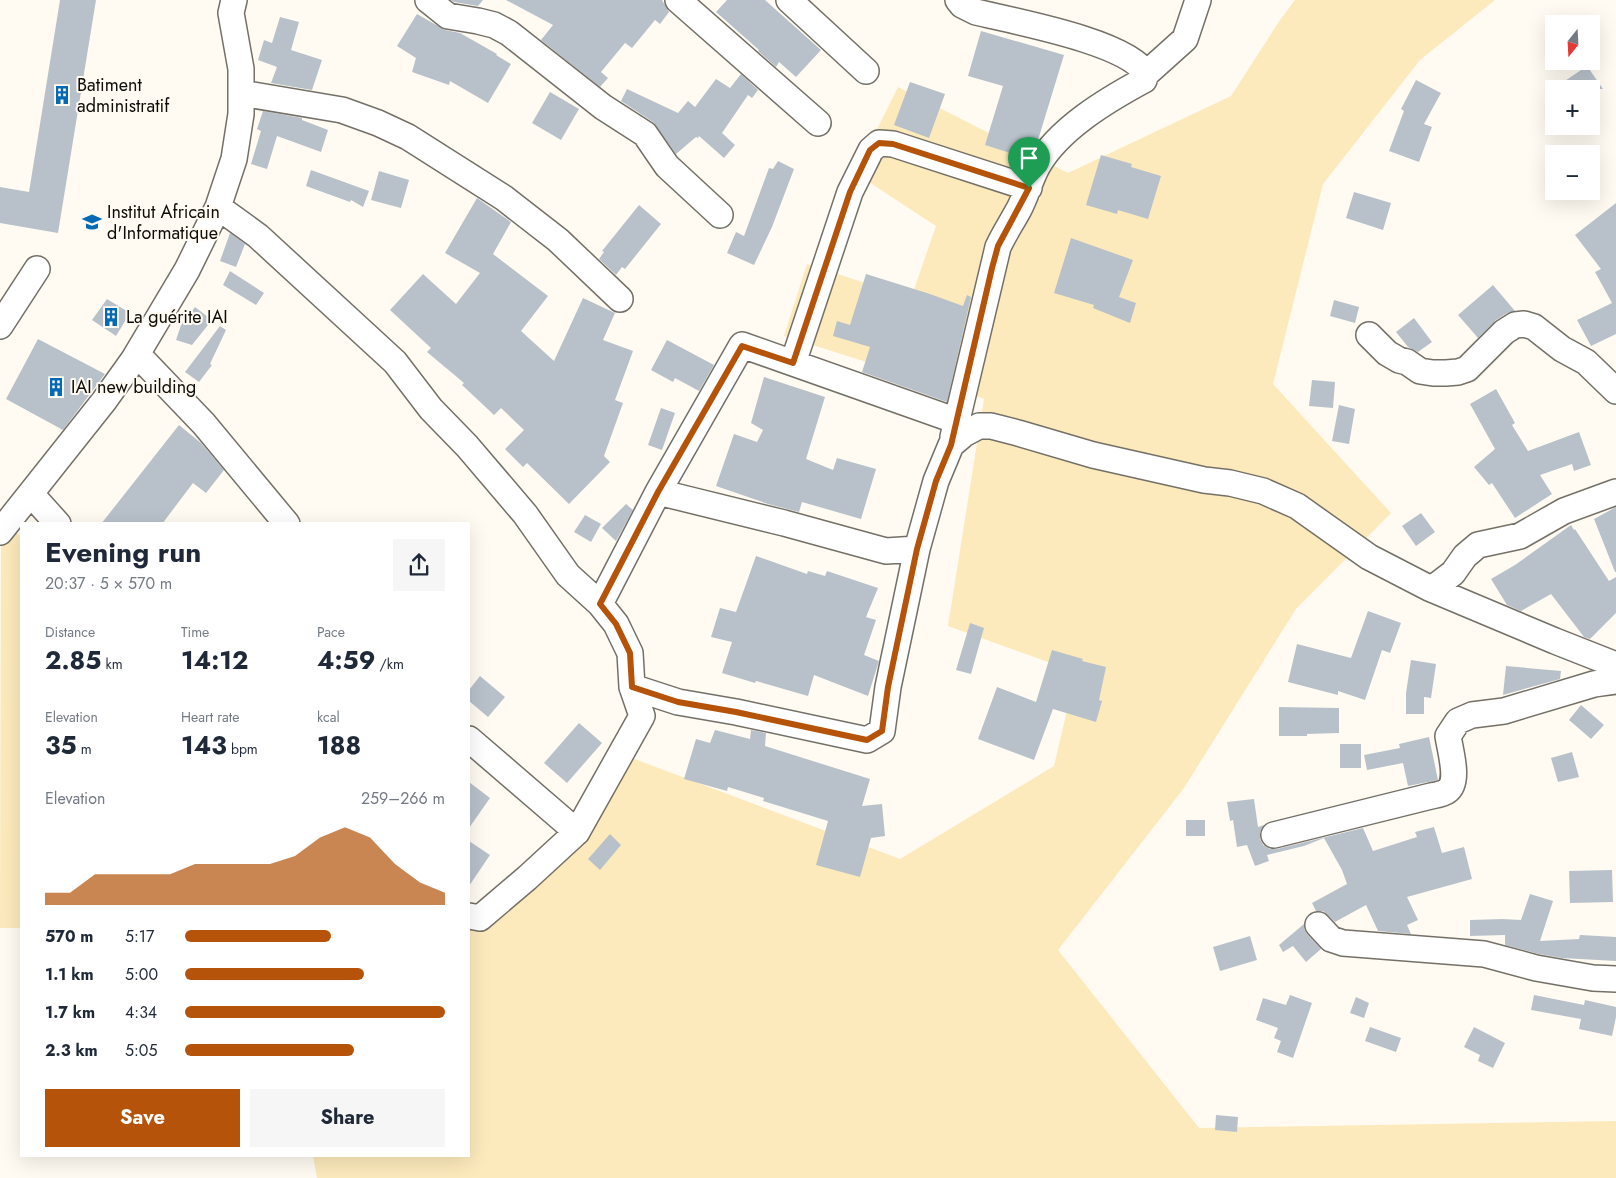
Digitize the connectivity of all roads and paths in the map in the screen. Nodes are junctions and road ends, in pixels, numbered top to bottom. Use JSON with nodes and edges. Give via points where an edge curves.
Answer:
{"nodes":[{"id":1,"x":234,"y":0,"type":"edge"},
{"id":2,"x":428,"y":0,"type":"edge"},
{"id":3,"x":678,"y":0,"type":"edge"},
{"id":4,"x":789,"y":0,"type":"edge"},
{"id":5,"x":958,"y":0,"type":"edge"},
{"id":6,"x":1198,"y":0,"type":"edge"},
{"id":7,"x":866,"y":71,"type":"dead end"},
{"id":8,"x":1146,"y":74,"type":"junction"},
{"id":9,"x":241,"y":93,"type":"junction"},
{"id":10,"x":818,"y":123,"type":"dead end"},
{"id":11,"x":1029,"y":188,"type":"junction"},
{"id":12,"x":218,"y":207,"type":"junction"},
{"id":13,"x":720,"y":215,"type":"dead end"},
{"id":14,"x":37,"y":269,"type":"dead end"},
{"id":15,"x":620,"y":298,"type":"dead end"},
{"id":16,"x":0,"y":326,"type":"edge"},
{"id":17,"x":1369,"y":335,"type":"dead end"},
{"id":18,"x":137,"y":354,"type":"junction"},
{"id":19,"x":793,"y":363,"type":"junction"},
{"id":20,"x":1616,"y":391,"type":"edge"},
{"id":21,"x":957,"y":421,"type":"junction"},
{"id":22,"x":951,"y":445,"type":"junction"},
{"id":23,"x":658,"y":492,"type":"junction"},
{"id":24,"x":1616,"y":492,"type":"edge"},
{"id":25,"x":31,"y":494,"type":"junction"},
{"id":26,"x":56,"y":522,"type":"edge"},
{"id":27,"x":285,"y":522,"type":"edge"},
{"id":28,"x":0,"y":532,"type":"edge"},
{"id":29,"x":917,"y":549,"type":"junction"},
{"id":30,"x":1432,"y":589,"type":"junction"},
{"id":31,"x":600,"y":604,"type":"junction"},
{"id":32,"x":1616,"y":665,"type":"edge"},
{"id":33,"x":1616,"y":681,"type":"edge"},
{"id":34,"x":632,"y":687,"type":"junction"},
{"id":35,"x":470,"y":740,"type":"edge"},
{"id":36,"x":577,"y":832,"type":"junction"},
{"id":37,"x":1274,"y":835,"type":"dead end"},
{"id":38,"x":470,"y":916,"type":"edge"},
{"id":39,"x":1318,"y":925,"type":"dead end"},
{"id":40,"x":1616,"y":979,"type":"edge"}],
"edges":[{"from":1,"to":9,"type":"street","via":[[231,13],[241,69]]},
{"from":2,"to":13,"type":"street","via":[[448,16],[494,25],[509,33],[603,107],[645,134],[668,166]]},
{"from":3,"to":10,"type":"street"},
{"from":4,"to":7,"type":"street"},
{"from":5,"to":8,"type":"street","via":[[976,12],[1115,50],[1143,68]]},
{"from":6,"to":8,"type":"street","via":[[1185,39]]},
{"from":8,"to":11,"type":"street","via":[[1144,80],[1081,118],[1038,166]]},
{"from":9,"to":12,"type":"street","via":[[234,159]]},
{"from":9,"to":15,"type":"street","via":[[342,110],[408,137],[504,198],[558,240]]},
{"from":11,"to":19,"type":"street","via":[[893,144],[879,143],[870,150],[850,192]]},
{"from":11,"to":21,"type":"street","via":[[998,246]]},
{"from":12,"to":18,"type":"street","via":[[182,278]]},
{"from":12,"to":31,"type":"street","via":[[258,236],[395,362],[431,409],[468,446],[524,514],[568,575]]},
{"from":14,"to":16,"type":"street"},
{"from":17,"to":20,"type":"street","via":[[1387,353],[1420,371],[1446,373],[1467,369],[1504,332],[1524,324],[1534,327],[1562,349],[1586,362]]},
{"from":18,"to":25,"type":"street"},
{"from":18,"to":27,"type":"street","via":[[204,424]]},
{"from":19,"to":21,"type":"street"},
{"from":19,"to":23,"type":"street","via":[[742,346]]},
{"from":21,"to":22,"type":"street"},
{"from":22,"to":29,"type":"street","via":[[936,481]]},
{"from":22,"to":30,"type":"street","via":[[979,426],[991,426],[1093,455],[1263,491],[1297,506],[1369,556]]},
{"from":23,"to":29,"type":"street","via":[[886,551]]},
{"from":23,"to":31,"type":"street"},
{"from":24,"to":30,"type":"street","via":[[1564,510],[1520,536],[1478,545],[1464,556],[1453,573]]},
{"from":25,"to":26,"type":"street"},
{"from":25,"to":28,"type":"street"},
{"from":29,"to":34,"type":"street","via":[[882,731],[867,740],[678,702]]},
{"from":30,"to":32,"type":"street"},
{"from":31,"to":34,"type":"street","via":[[616,624],[630,653]]},
{"from":33,"to":37,"type":"street","via":[[1458,721],[1448,736],[1454,782],[1447,791]]},
{"from":34,"to":36,"type":"street","via":[[642,716]]},
{"from":35,"to":36,"type":"street"},
{"from":36,"to":38,"type":"street","via":[[480,918]]},
{"from":39,"to":40,"type":"street","via":[[1331,939],[1344,943],[1484,954],[1536,968]]}]}
